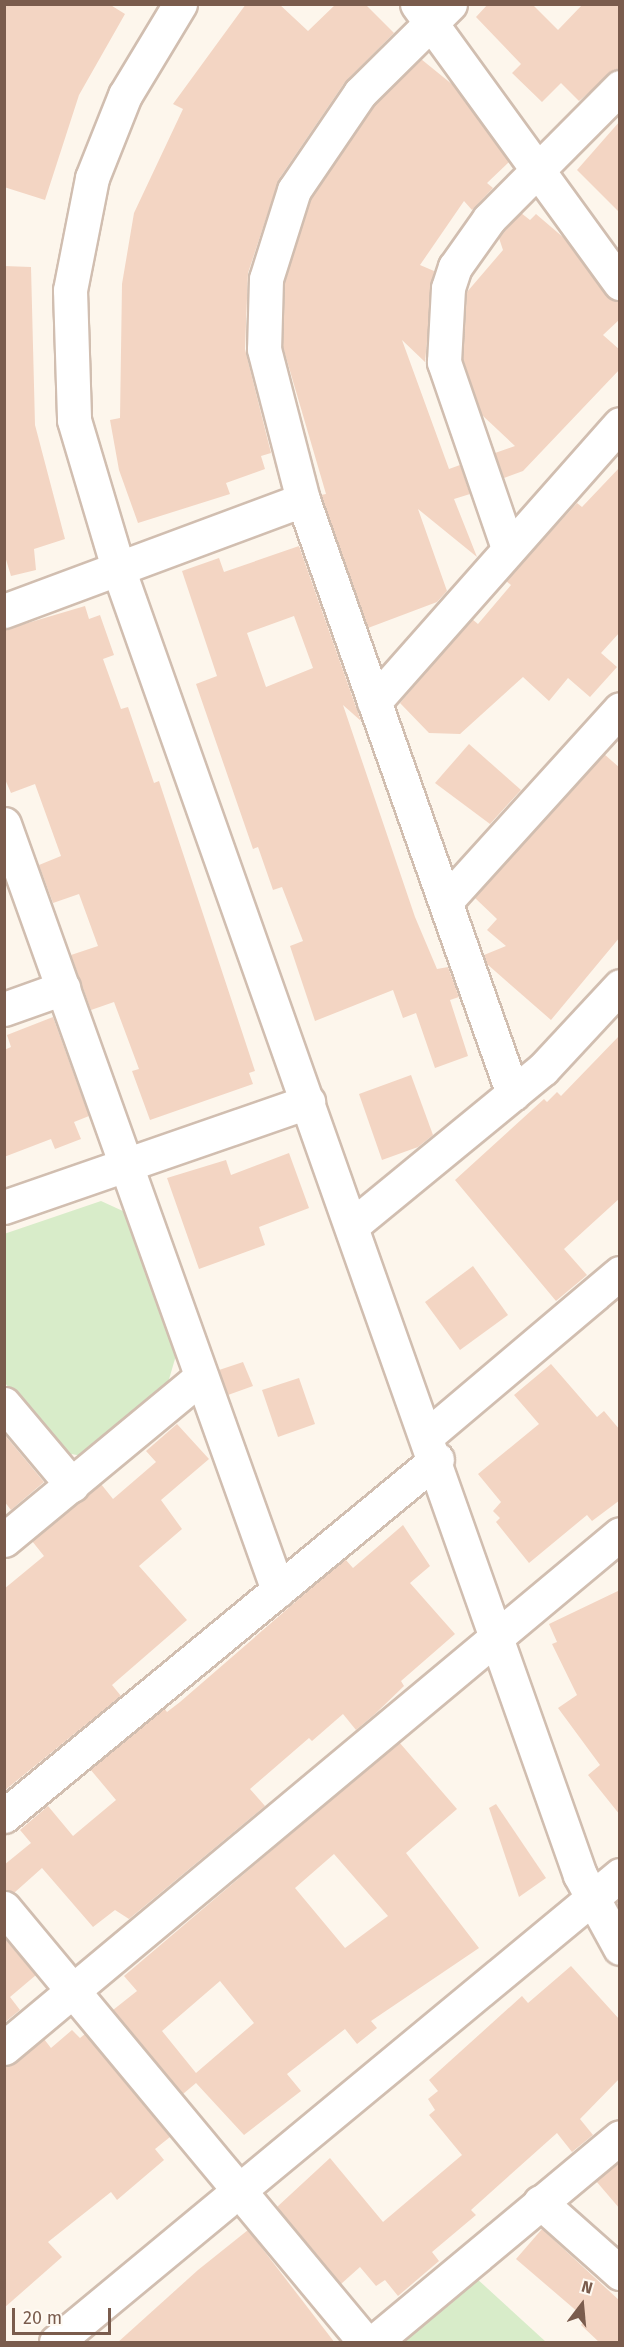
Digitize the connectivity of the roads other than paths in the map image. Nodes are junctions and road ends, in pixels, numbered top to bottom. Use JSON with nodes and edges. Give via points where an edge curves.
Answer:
{"nodes":[{"id":1,"x":180,"y":4,"type":"edge"},
{"id":2,"x":434,"y":10,"type":"edge"},
{"id":3,"x":620,"y":87,"type":"edge"},
{"id":4,"x":539,"y":169,"type":"junction"},
{"id":5,"x":620,"y":283,"type":"edge"},
{"id":6,"x":620,"y":424,"type":"edge"},
{"id":7,"x":303,"y":500,"type":"junction"},
{"id":8,"x":508,"y":548,"type":"junction"},
{"id":9,"x":119,"y":570,"type":"junction"},
{"id":10,"x":4,"y":611,"type":"edge"},
{"id":11,"x":374,"y":702,"type":"junction"},
{"id":12,"x":620,"y":709,"type":"edge"},
{"id":13,"x":4,"y":824,"type":"edge"},
{"id":14,"x":446,"y":901,"type":"junction"},
{"id":15,"x":620,"y":986,"type":"edge"},
{"id":16,"x":63,"y":988,"type":"junction"},
{"id":17,"x":4,"y":1009,"type":"edge"},
{"id":18,"x":513,"y":1094,"type":"junction"},
{"id":19,"x":308,"y":1102,"type":"junction"},
{"id":20,"x":125,"y":1163,"type":"junction"},
{"id":21,"x":4,"y":1207,"type":"edge"},
{"id":22,"x":354,"y":1224,"type":"junction"},
{"id":23,"x":620,"y":1273,"type":"edge"},
{"id":24,"x":201,"y":1377,"type":"junction"},
{"id":25,"x":4,"y":1404,"type":"edge"},
{"id":26,"x":432,"y":1447,"type":"junction"},
{"id":27,"x":72,"y":1485,"type":"junction"},
{"id":28,"x":620,"y":1534,"type":"edge"},
{"id":29,"x":4,"y":1540,"type":"edge"},
{"id":30,"x":278,"y":1590,"type":"junction"},
{"id":31,"x":497,"y":1638,"type":"junction"},
{"id":32,"x":4,"y":1816,"type":"edge"},
{"id":33,"x":620,"y":1875,"type":"edge"},
{"id":34,"x":589,"y":1900,"type":"junction"},
{"id":35,"x":4,"y":1908,"type":"edge"},
{"id":36,"x":620,"y":1948,"type":"edge"},
{"id":37,"x":74,"y":1991,"type":"junction"},
{"id":38,"x":4,"y":2048,"type":"edge"},
{"id":39,"x":620,"y":2137,"type":"edge"},
{"id":40,"x":240,"y":2192,"type":"junction"},
{"id":41,"x":540,"y":2202,"type":"junction"},
{"id":42,"x":620,"y":2273,"type":"edge"},
{"id":43,"x":56,"y":2343,"type":"edge"},
{"id":44,"x":365,"y":2343,"type":"edge"},
{"id":45,"x":374,"y":2343,"type":"edge"}],
"edges":[{"from":1,"to":9,"type":"street","via":[[125,95],[101,154],[70,290],[74,420]]},
{"from":2,"to":4,"type":"street"},
{"from":2,"to":7,"type":"street","via":[[360,93],[311,159],[283,220],[266,279],[264,349]]},
{"from":3,"to":4,"type":"street"},
{"from":4,"to":5,"type":"street"},
{"from":4,"to":8,"type":"street","via":[[467,245],[455,267],[443,308],[442,338],[450,387]]},
{"from":6,"to":8,"type":"street"},
{"from":7,"to":9,"type":"street"},
{"from":7,"to":11,"type":"street"},
{"from":8,"to":11,"type":"street"},
{"from":9,"to":10,"type":"street"},
{"from":9,"to":19,"type":"street"},
{"from":11,"to":14,"type":"street"},
{"from":12,"to":14,"type":"street"},
{"from":13,"to":16,"type":"street"},
{"from":14,"to":18,"type":"street"},
{"from":15,"to":18,"type":"street"},
{"from":16,"to":17,"type":"street"},
{"from":16,"to":20,"type":"street"},
{"from":18,"to":22,"type":"street"},
{"from":19,"to":20,"type":"street"},
{"from":19,"to":22,"type":"street"},
{"from":20,"to":21,"type":"street"},
{"from":20,"to":24,"type":"street"},
{"from":22,"to":26,"type":"street"},
{"from":23,"to":26,"type":"street"},
{"from":24,"to":27,"type":"street"},
{"from":24,"to":30,"type":"street"},
{"from":25,"to":27,"type":"street"},
{"from":26,"to":30,"type":"street"},
{"from":26,"to":31,"type":"street"},
{"from":27,"to":29,"type":"street"},
{"from":28,"to":31,"type":"street"},
{"from":30,"to":32,"type":"street"},
{"from":31,"to":34,"type":"street"},
{"from":31,"to":37,"type":"street"},
{"from":33,"to":34,"type":"street"},
{"from":34,"to":36,"type":"street"},
{"from":34,"to":40,"type":"street"},
{"from":35,"to":37,"type":"street"},
{"from":37,"to":38,"type":"street"},
{"from":37,"to":40,"type":"street"},
{"from":39,"to":41,"type":"street"},
{"from":40,"to":43,"type":"street"},
{"from":40,"to":44,"type":"street"},
{"from":41,"to":42,"type":"street"},
{"from":41,"to":45,"type":"street"}]}
